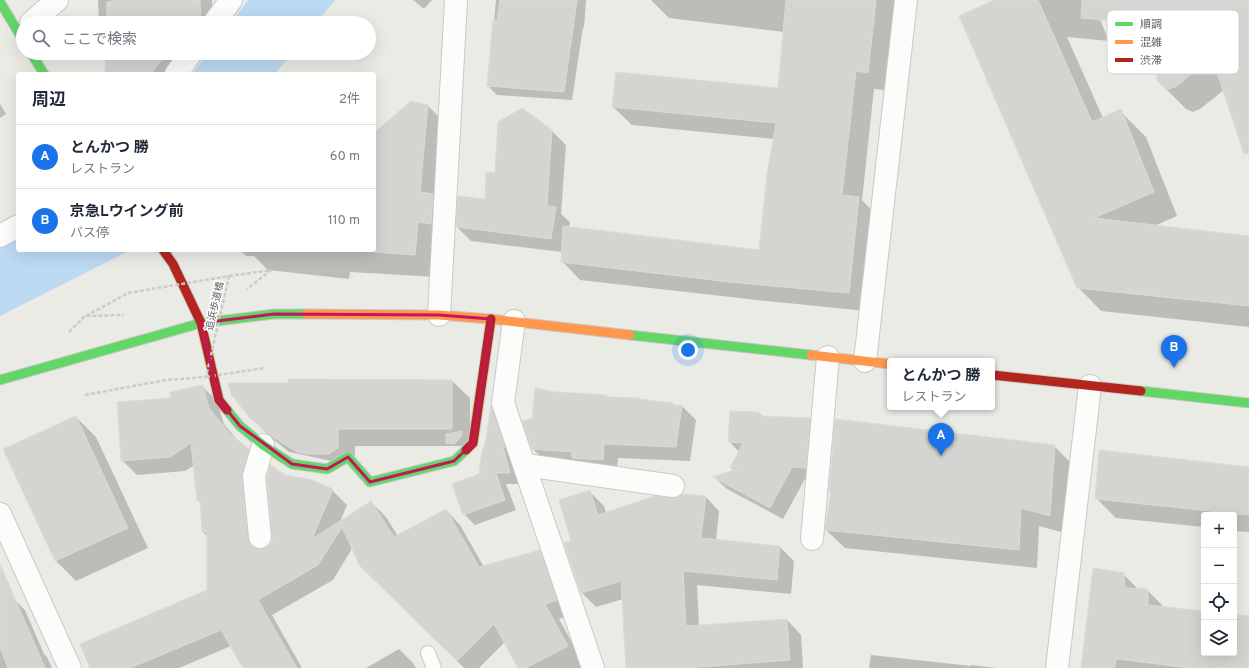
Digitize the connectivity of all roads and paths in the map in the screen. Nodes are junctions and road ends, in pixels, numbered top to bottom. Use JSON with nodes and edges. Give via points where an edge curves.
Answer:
{"nodes":[{"id":1,"x":57,"y":0,"type":"edge"},
{"id":2,"x":456,"y":0,"type":"edge"},
{"id":3,"x":906,"y":0,"type":"edge"},
{"id":4,"x":0,"y":2,"type":"edge"},
{"id":5,"x":40,"y":16,"type":"edge"},
{"id":6,"x":16,"y":22,"type":"edge"},
{"id":7,"x":35,"y":60,"type":"edge"},
{"id":8,"x":186,"y":60,"type":"edge"},
{"id":9,"x":43,"y":72,"type":"edge"},
{"id":10,"x":177,"y":72,"type":"edge"},
{"id":11,"x":16,"y":227,"type":"edge"},
{"id":12,"x":0,"y":236,"type":"edge"},
{"id":13,"x":164,"y":252,"type":"edge"},
{"id":14,"x":229,"y":276,"type":"junction"},
{"id":15,"x":244,"y":292,"type":"dead end"},
{"id":16,"x":439,"y":315,"type":"junction"},
{"id":17,"x":85,"y":316,"type":"junction"},
{"id":18,"x":124,"y":316,"type":"dead end"},
{"id":19,"x":490,"y":319,"type":"junction"},
{"id":20,"x":514,"y":321,"type":"junction"},
{"id":21,"x":201,"y":323,"type":"junction"},
{"id":22,"x":66,"y":335,"type":"dead end"},
{"id":23,"x":828,"y":357,"type":"junction"},
{"id":24,"x":865,"y":361,"type":"junction"},
{"id":25,"x":887,"y":364,"type":"edge"},
{"id":26,"x":264,"y":368,"type":"dead end"},
{"id":27,"x":995,"y":375,"type":"edge"},
{"id":28,"x":206,"y":377,"type":"junction"},
{"id":29,"x":0,"y":380,"type":"edge"},
{"id":30,"x":1090,"y":386,"type":"junction"},
{"id":31,"x":85,"y":395,"type":"dead end"},
{"id":32,"x":1249,"y":403,"type":"edge"},
{"id":33,"x":263,"y":445,"type":"junction"},
{"id":34,"x":524,"y":465,"type":"junction"},
{"id":35,"x":673,"y":486,"type":"dead end"},
{"id":36,"x":0,"y":514,"type":"edge"},
{"id":37,"x":260,"y":537,"type":"dead end"},
{"id":38,"x":812,"y":538,"type":"dead end"},
{"id":39,"x":428,"y":653,"type":"dead end"},
{"id":40,"x":70,"y":668,"type":"edge"},
{"id":41,"x":434,"y":668,"type":"edge"},
{"id":42,"x":594,"y":668,"type":"edge"},
{"id":43,"x":1057,"y":668,"type":"edge"}],
"edges":[{"from":1,"to":5,"type":"street"},
{"from":2,"to":16,"type":"street"},
{"from":3,"to":24,"type":"street"},
{"from":4,"to":6,"type":"street"},
{"from":7,"to":9,"type":"street"},
{"from":8,"to":10,"type":"street"},
{"from":11,"to":12,"type":"street"},
{"from":13,"to":21,"type":"street","via":[[173,264]]},
{"from":14,"to":15,"type":"path","via":[[271,270]]},
{"from":14,"to":17,"type":"path","name":"追浜歩道橋","bridge":true,"via":[[128,293]]},
{"from":14,"to":28,"type":"path","name":"追浜歩道橋","bridge":true},
{"from":16,"to":19,"type":"street"},
{"from":16,"to":21,"type":"street","via":[[274,314]]},
{"from":17,"to":18,"type":"path"},
{"from":17,"to":22,"type":"path","name":"追浜歩道橋"},
{"from":19,"to":20,"type":"street"},
{"from":19,"to":33,"type":"street","via":[[473,443],[454,461],[370,482],[348,457],[327,469],[292,464]]},
{"from":20,"to":23,"type":"street"},
{"from":20,"to":34,"type":"street","via":[[503,403]]},
{"from":21,"to":29,"type":"street"},
{"from":21,"to":33,"type":"street","via":[[219,400],[240,426]]},
{"from":23,"to":24,"type":"street"},
{"from":23,"to":38,"type":"street"},
{"from":24,"to":25,"type":"street"},
{"from":26,"to":28,"type":"path","bridge":true},
{"from":27,"to":30,"type":"street"},
{"from":28,"to":31,"type":"path","bridge":true,"via":[[166,380]]},
{"from":30,"to":32,"type":"street"},
{"from":30,"to":43,"type":"street"},
{"from":33,"to":37,"type":"street","via":[[254,476]]},
{"from":34,"to":35,"type":"street"},
{"from":34,"to":42,"type":"street"},
{"from":36,"to":40,"type":"street"},
{"from":39,"to":41,"type":"lane"}]}
